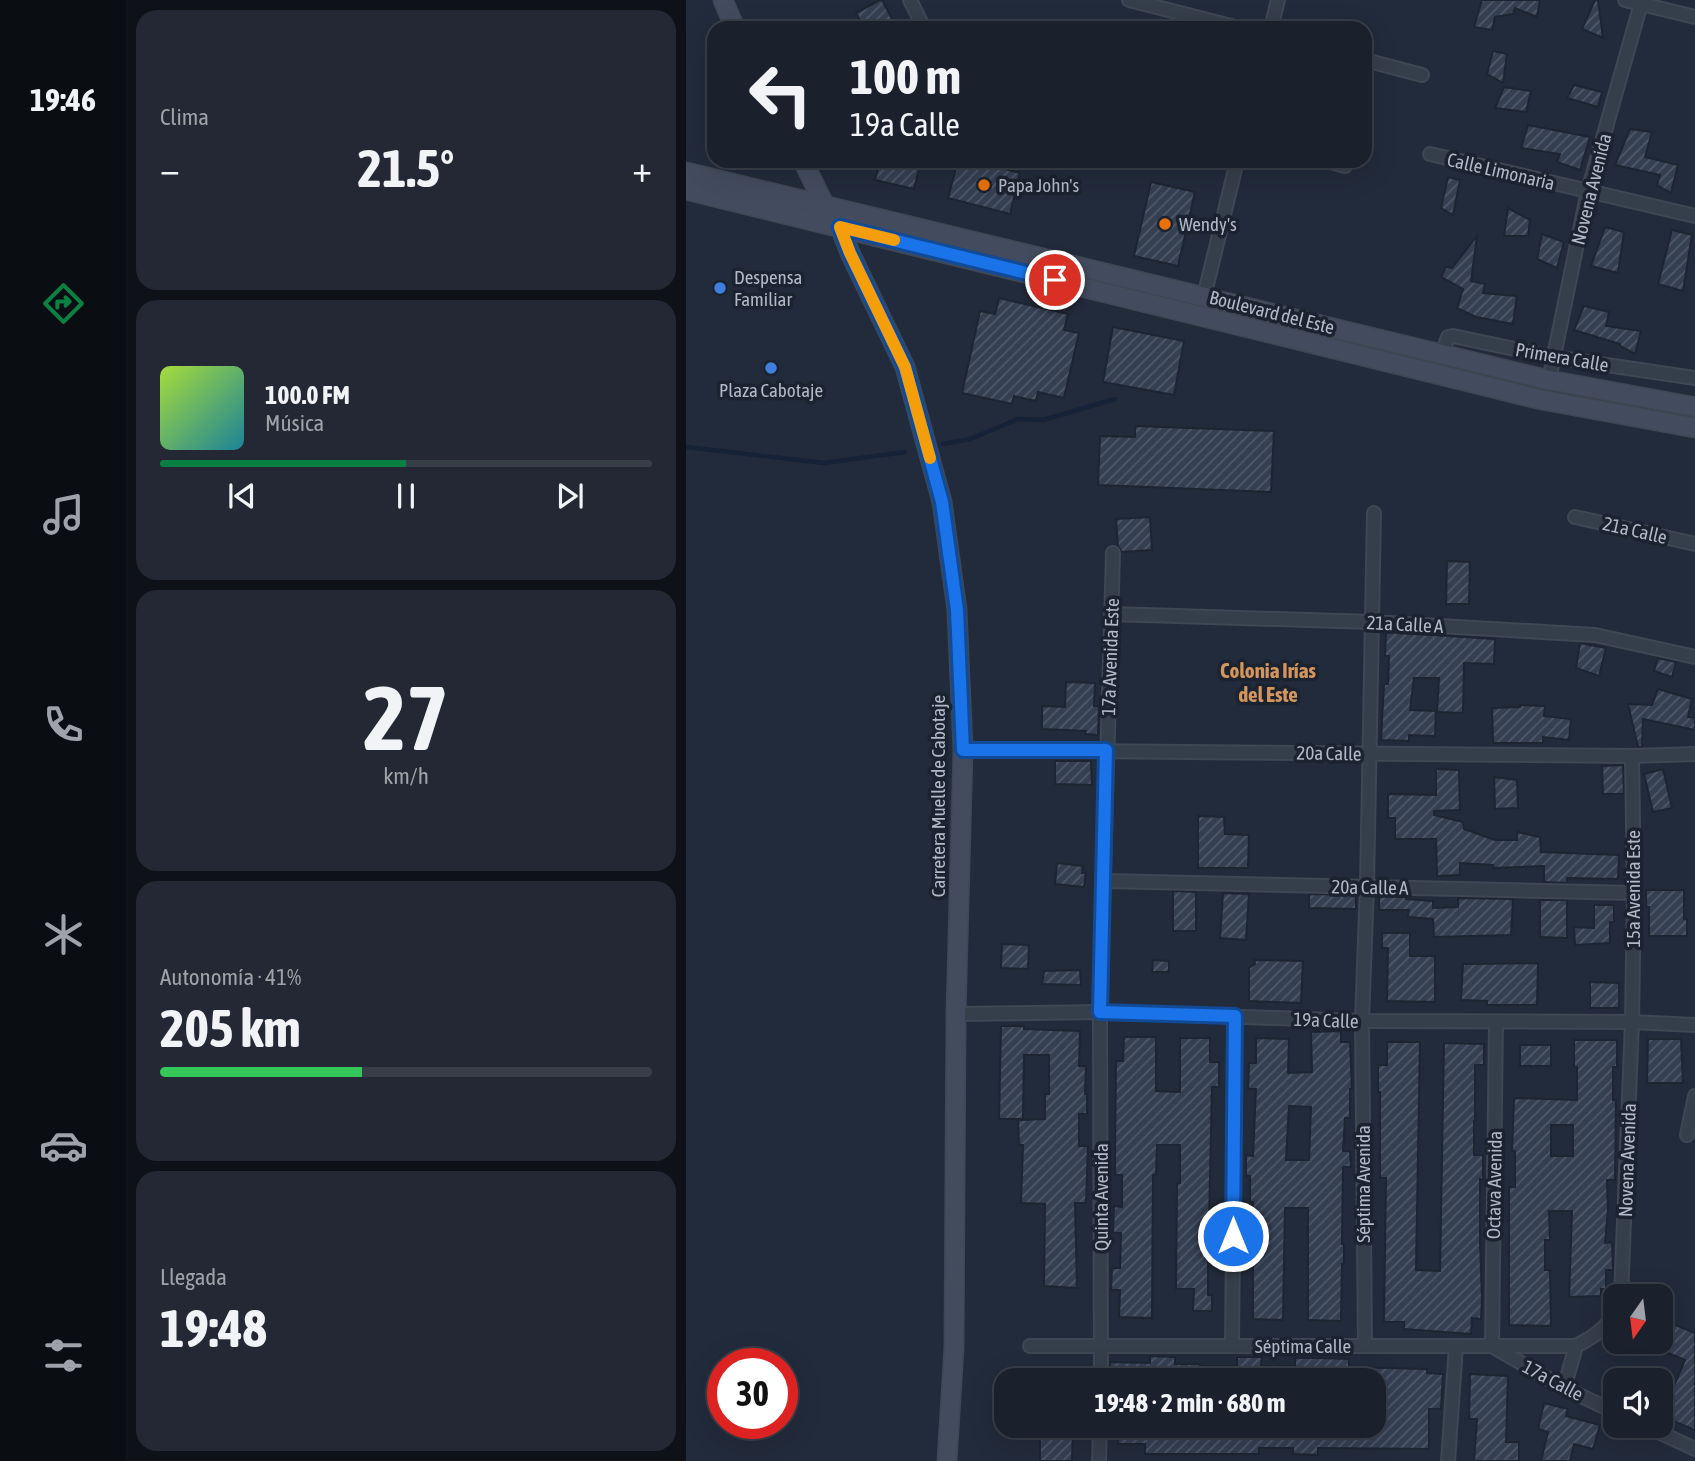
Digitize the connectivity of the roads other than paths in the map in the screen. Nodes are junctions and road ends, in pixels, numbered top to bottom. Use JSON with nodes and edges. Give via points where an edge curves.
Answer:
{"nodes":[{"id":1,"x":723,"y":0,"type":"edge"},
{"id":2,"x":910,"y":0,"type":"edge"},
{"id":3,"x":1129,"y":0,"type":"edge"},
{"id":4,"x":1278,"y":0,"type":"edge"},
{"id":5,"x":1625,"y":0,"type":"edge"},
{"id":6,"x":1642,"y":2,"type":"edge"},
{"id":7,"x":1695,"y":17,"type":"edge"},
{"id":8,"x":732,"y":21,"type":"edge"},
{"id":9,"x":920,"y":21,"type":"edge"},
{"id":10,"x":1212,"y":21,"type":"edge"},
{"id":11,"x":1273,"y":21,"type":"edge"},
{"id":12,"x":1372,"y":62,"type":"edge"},
{"id":13,"x":1422,"y":75,"type":"dead end"},
{"id":14,"x":1430,"y":154,"type":"dead end"},
{"id":15,"x":806,"y":168,"type":"edge"},
{"id":16,"x":1235,"y":168,"type":"edge"},
{"id":17,"x":686,"y":172,"type":"edge"},
{"id":18,"x":686,"y":190,"type":"edge"},
{"id":19,"x":1588,"y":191,"type":"junction"},
{"id":20,"x":825,"y":206,"type":"junction"},
{"id":21,"x":1695,"y":216,"type":"edge"},
{"id":22,"x":840,"y":227,"type":"junction"},
{"id":23,"x":1204,"y":297,"type":"junction"},
{"id":24,"x":1442,"y":354,"type":"junction"},
{"id":25,"x":1553,"y":357,"type":"junction"},
{"id":26,"x":1695,"y":378,"type":"edge"},
{"id":27,"x":1549,"y":380,"type":"junction"},
{"id":28,"x":1695,"y":407,"type":"edge"},
{"id":29,"x":1695,"y":428,"type":"edge"},
{"id":30,"x":1374,"y":513,"type":"dead end"},
{"id":31,"x":1575,"y":517,"type":"dead end"},
{"id":32,"x":1695,"y":544,"type":"edge"},
{"id":33,"x":1113,"y":553,"type":"dead end"},
{"id":34,"x":1113,"y":614,"type":"junction"},
{"id":35,"x":1371,"y":622,"type":"junction"},
{"id":36,"x":1695,"y":657,"type":"edge"},
{"id":37,"x":963,"y":750,"type":"junction"},
{"id":38,"x":1106,"y":750,"type":"junction"},
{"id":39,"x":1368,"y":754,"type":"junction"},
{"id":40,"x":1695,"y":754,"type":"edge"},
{"id":41,"x":1632,"y":756,"type":"junction"},
{"id":42,"x":1105,"y":881,"type":"junction"},
{"id":43,"x":1367,"y":887,"type":"junction"},
{"id":44,"x":1634,"y":893,"type":"junction"},
{"id":45,"x":1100,"y":1012,"type":"junction"},
{"id":46,"x":956,"y":1014,"type":"junction"},
{"id":47,"x":1235,"y":1016,"type":"junction"},
{"id":48,"x":1362,"y":1021,"type":"junction"},
{"id":49,"x":1632,"y":1022,"type":"junction"},
{"id":50,"x":1496,"y":1023,"type":"junction"},
{"id":51,"x":1695,"y":1025,"type":"edge"},
{"id":52,"x":1695,"y":1096,"type":"edge"},
{"id":53,"x":1687,"y":1135,"type":"dead end"},
{"id":54,"x":1622,"y":1284,"type":"edge"},
{"id":55,"x":1603,"y":1328,"type":"edge"},
{"id":56,"x":1030,"y":1346,"type":"dead end"},
{"id":57,"x":1102,"y":1346,"type":"junction"},
{"id":58,"x":1232,"y":1346,"type":"junction"},
{"id":59,"x":1365,"y":1346,"type":"junction"},
{"id":60,"x":1456,"y":1346,"type":"junction"},
{"id":61,"x":1492,"y":1346,"type":"junction"},
{"id":62,"x":1576,"y":1346,"type":"junction"},
{"id":63,"x":1101,"y":1368,"type":"edge"},
{"id":64,"x":1564,"y":1388,"type":"junction"},
{"id":65,"x":1603,"y":1406,"type":"edge"},
{"id":66,"x":1100,"y":1438,"type":"edge"},
{"id":67,"x":1672,"y":1438,"type":"edge"},
{"id":68,"x":1695,"y":1449,"type":"edge"},
{"id":69,"x":947,"y":1461,"type":"edge"},
{"id":70,"x":1100,"y":1461,"type":"edge"},
{"id":71,"x":1448,"y":1461,"type":"edge"}],
"edges":[{"from":1,"to":8,"type":"main road"},
{"from":2,"to":9,"type":"street"},
{"from":3,"to":10,"type":"street"},
{"from":4,"to":11,"type":"street"},
{"from":5,"to":6,"type":"street"},
{"from":6,"to":7,"type":"street"},
{"from":6,"to":19,"type":"street","name":"Novena Avenida"},
{"from":12,"to":13,"type":"street"},
{"from":14,"to":19,"type":"street","name":"Calle Limonaria"},
{"from":15,"to":20,"type":"main road","name":"Carretera Muelle de Cabotaje"},
{"from":16,"to":23,"type":"street"},
{"from":17,"to":20,"type":"main road","name":"Boulevard del Este"},
{"from":18,"to":22,"type":"main road","name":"Boulevard del Este"},
{"from":19,"to":21,"type":"street","name":"Calle Limonaria"},
{"from":19,"to":25,"type":"street","name":"Novena Avenida"},
{"from":20,"to":22,"type":"main road","name":"Carretera Muelle de Cabotaje"},
{"from":20,"to":23,"type":"main road","name":"Boulevard del Este"},
{"from":22,"to":29,"type":"main road","name":"Boulevard del Este","via":[[1542,400]]},
{"from":22,"to":37,"type":"main road","name":"Carretera Muelle de Cabotaje","via":[[905,367],[942,502],[957,610]]},
{"from":23,"to":24,"type":"main road","name":"Boulevard del Este"},
{"from":24,"to":25,"type":"street","name":"Primera Calle","via":[[1446,340],[1453,336]]},
{"from":24,"to":27,"type":"main road","name":"Boulevard del Este"},
{"from":25,"to":26,"type":"street","name":"Primera Calle"},
{"from":25,"to":27,"type":"street","name":"Novena Avenida"},
{"from":27,"to":28,"type":"main road","name":"Boulevard del Este"},
{"from":30,"to":35,"type":"street","name":"Séptima Avenida"},
{"from":31,"to":32,"type":"street","name":"21a Calle"},
{"from":33,"to":34,"type":"street","name":"17a Avenida Este"},
{"from":34,"to":35,"type":"street","name":"21a Calle A"},
{"from":34,"to":38,"type":"street","name":"17a Avenida Este"},
{"from":35,"to":36,"type":"street","name":"21a Calle A","via":[[1595,635]]},
{"from":35,"to":39,"type":"street","name":"Séptima Avenida"},
{"from":37,"to":38,"type":"street","name":"20a Calle"},
{"from":37,"to":46,"type":"main road","name":"Carretera Muelle de Cabotaje"},
{"from":38,"to":39,"type":"street","name":"20a Calle"},
{"from":38,"to":42,"type":"street","name":"17a Avenida Este"},
{"from":39,"to":41,"type":"street","name":"20a Calle"},
{"from":39,"to":43,"type":"street","name":"Séptima Avenida"},
{"from":40,"to":41,"type":"street","name":"20a Calle"},
{"from":41,"to":44,"type":"street","name":"15a Avenida Este"},
{"from":42,"to":43,"type":"street","name":"20a Calle A"},
{"from":42,"to":45,"type":"street","name":"17a Avenida Este"},
{"from":43,"to":44,"type":"street","name":"20a Calle A"},
{"from":43,"to":48,"type":"street","name":"Séptima Avenida"},
{"from":44,"to":49,"type":"street","name":"15a Avenida Este"},
{"from":45,"to":46,"type":"street","name":"19a Calle"},
{"from":45,"to":47,"type":"street","name":"19a Calle"},
{"from":45,"to":57,"type":"street","name":"Quinta Avenida"},
{"from":46,"to":69,"type":"main road","name":"Carretera Muelle de Cabotaje","via":[[954,1348]]},
{"from":47,"to":48,"type":"street","name":"19a Calle"},
{"from":47,"to":58,"type":"street"},
{"from":48,"to":50,"type":"street","name":"19a Calle"},
{"from":48,"to":59,"type":"street","name":"Séptima Avenida"},
{"from":49,"to":50,"type":"street","name":"19a Calle"},
{"from":49,"to":51,"type":"street","name":"19a Calle"},
{"from":49,"to":54,"type":"street","name":"Novena Avenida"},
{"from":50,"to":61,"type":"street","name":"Octava Avenida"},
{"from":52,"to":53,"type":"street"},
{"from":55,"to":62,"type":"street"},
{"from":56,"to":57,"type":"street","name":"Séptima Calle"},
{"from":57,"to":58,"type":"street","name":"Séptima Calle"},
{"from":57,"to":63,"type":"street","name":"Quinta Avenida"},
{"from":58,"to":59,"type":"street","name":"Séptima Calle"},
{"from":59,"to":60,"type":"street","name":"Séptima Calle"},
{"from":60,"to":61,"type":"street","name":"Séptima Calle"},
{"from":60,"to":71,"type":"street"},
{"from":61,"to":62,"type":"street","name":"Séptima Calle"},
{"from":61,"to":64,"type":"street","name":"17a Calle"},
{"from":62,"to":64,"type":"street"},
{"from":64,"to":65,"type":"street","name":"17a Calle"},
{"from":66,"to":70,"type":"street"},
{"from":67,"to":68,"type":"street"}]}
